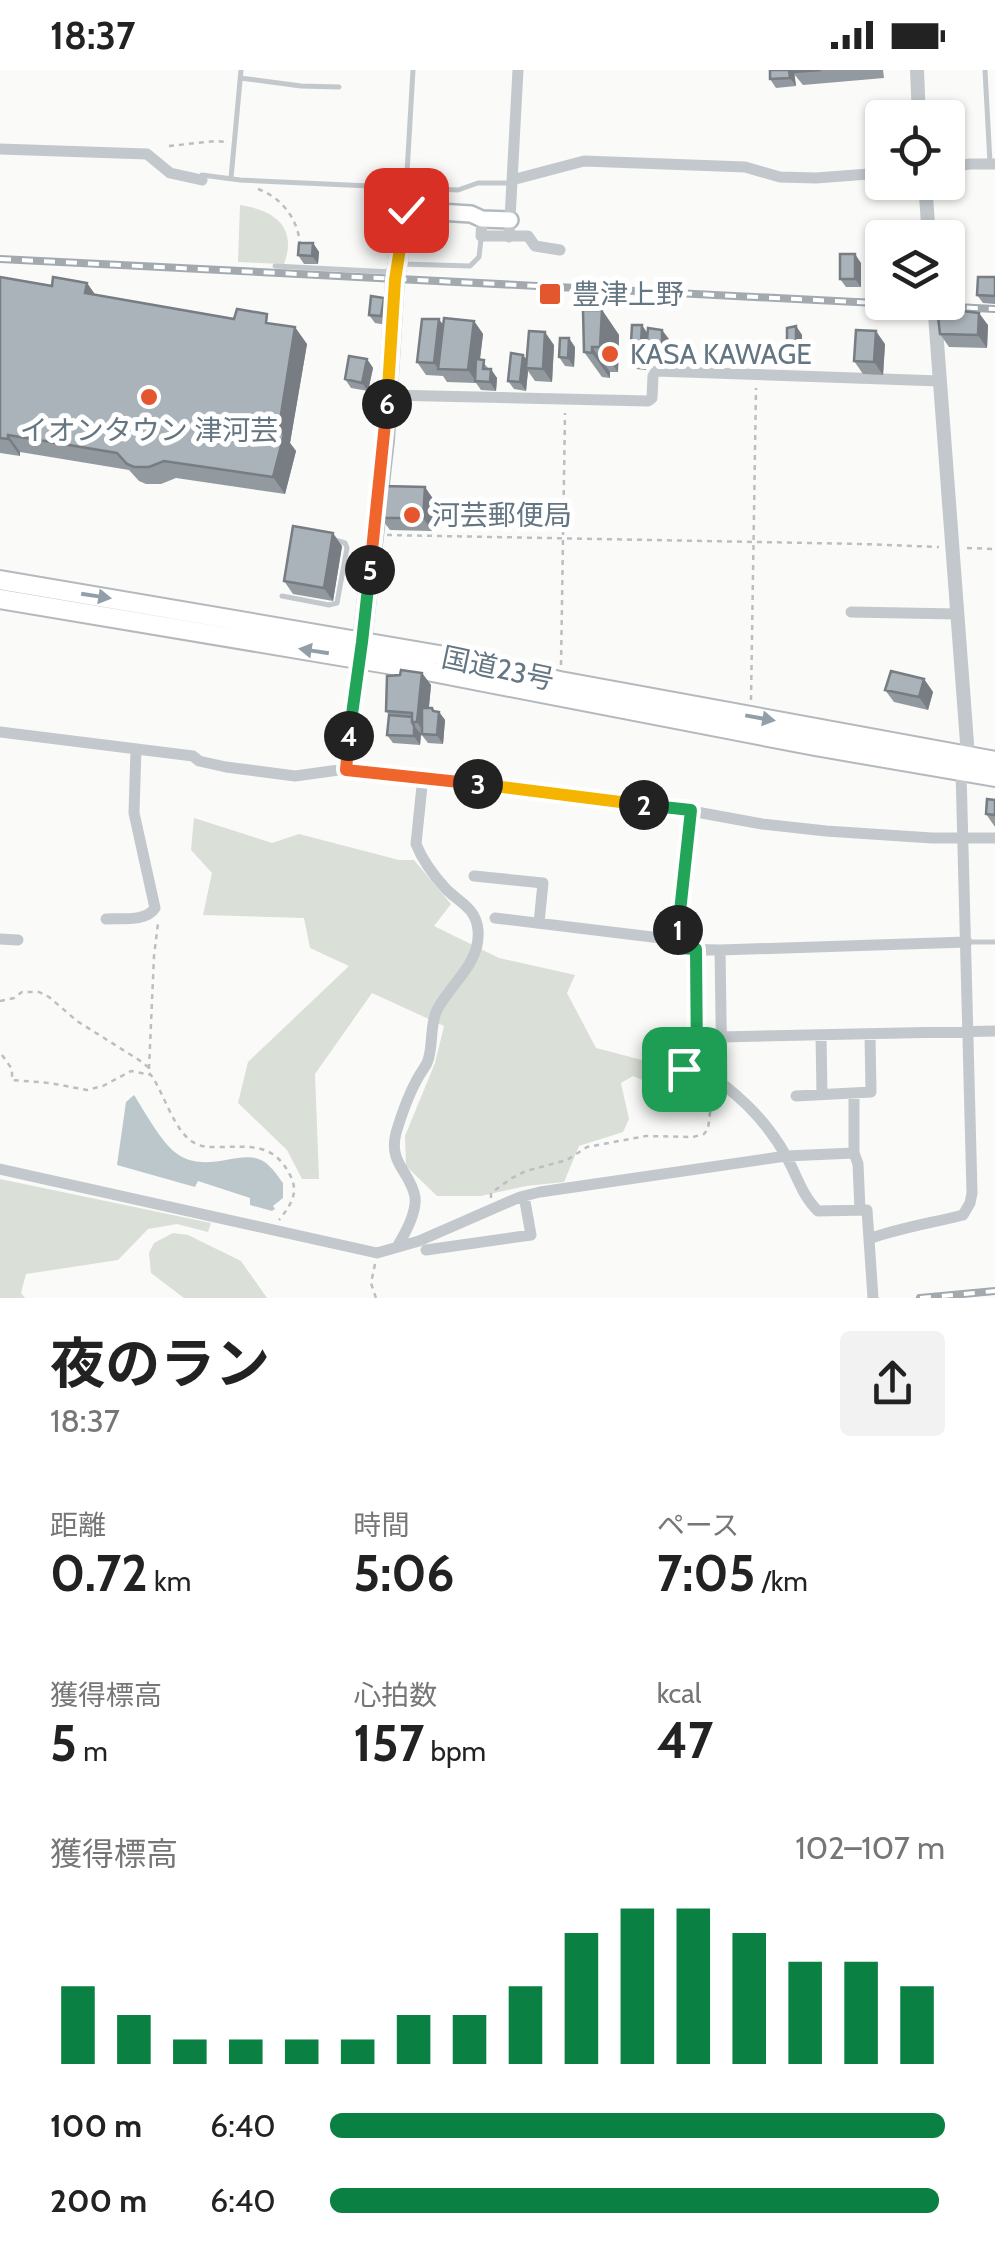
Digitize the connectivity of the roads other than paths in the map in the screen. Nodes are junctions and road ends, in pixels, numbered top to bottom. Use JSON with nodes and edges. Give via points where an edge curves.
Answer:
{"nodes":[{"id":1,"x":240,"y":70,"type":"edge"},
{"id":2,"x":412,"y":70,"type":"edge"},
{"id":3,"x":518,"y":70,"type":"edge"},
{"id":4,"x":917,"y":70,"type":"edge"},
{"id":5,"x":985,"y":70,"type":"edge"},
{"id":6,"x":240,"y":78,"type":"junction"},
{"id":7,"x":339,"y":88,"type":"dead end"},
{"id":8,"x":918,"y":100,"type":"edge"},
{"id":9,"x":0,"y":149,"type":"edge"},
{"id":10,"x":992,"y":163,"type":"edge"},
{"id":11,"x":965,"y":165,"type":"edge"},
{"id":12,"x":170,"y":174,"type":"junction"},
{"id":13,"x":865,"y":174,"type":"edge"},
{"id":14,"x":230,"y":178,"type":"junction"},
{"id":15,"x":202,"y":180,"type":"dead end"},
{"id":16,"x":512,"y":181,"type":"junction"},
{"id":17,"x":407,"y":188,"type":"junction"},
{"id":18,"x":406,"y":210,"type":"junction"},
{"id":19,"x":482,"y":228,"type":"junction"},
{"id":20,"x":510,"y":228,"type":"junction"},
{"id":21,"x":560,"y":250,"type":"dead end"},
{"id":22,"x":275,"y":266,"type":"dead end"},
{"id":23,"x":398,"y":268,"type":"junction"},
{"id":24,"x":935,"y":320,"type":"edge"},
{"id":25,"x":940,"y":381,"type":"junction"},
{"id":26,"x":388,"y":395,"type":"junction"},
{"id":27,"x":326,"y":539,"type":"edge"},
{"id":28,"x":0,"y":580,"type":"edge"},
{"id":29,"x":282,"y":596,"type":"dead end"},
{"id":30,"x":0,"y":600,"type":"edge"},
{"id":31,"x":850,"y":612,"type":"dead end"},
{"id":32,"x":957,"y":614,"type":"junction"},
{"id":33,"x":361,"y":650,"type":"junction"},
{"id":34,"x":0,"y":732,"type":"edge"},
{"id":35,"x":136,"y":749,"type":"junction"},
{"id":36,"x":995,"y":761,"type":"edge"},
{"id":37,"x":964,"y":763,"type":"junction"},
{"id":38,"x":346,"y":770,"type":"junction"},
{"id":39,"x":423,"y":776,"type":"junction"},
{"id":40,"x":995,"y":777,"type":"edge"},
{"id":41,"x":691,"y":810,"type":"junction"},
{"id":42,"x":963,"y":837,"type":"junction"},
{"id":43,"x":995,"y":838,"type":"edge"},
{"id":44,"x":474,"y":876,"type":"dead end"},
{"id":45,"x":495,"y":918,"type":"dead end"},
{"id":46,"x":106,"y":919,"type":"dead end"},
{"id":47,"x":539,"y":923,"type":"junction"},
{"id":48,"x":0,"y":940,"type":"edge"},
{"id":49,"x":18,"y":940,"type":"dead end"},
{"id":50,"x":677,"y":940,"type":"junction"},
{"id":51,"x":966,"y":942,"type":"junction"},
{"id":52,"x":995,"y":942,"type":"edge"},
{"id":53,"x":696,"y":949,"type":"junction"},
{"id":54,"x":720,"y":950,"type":"junction"},
{"id":55,"x":995,"y":1031,"type":"edge"},
{"id":56,"x":968,"y":1032,"type":"junction"},
{"id":57,"x":870,"y":1034,"type":"junction"},
{"id":58,"x":821,"y":1035,"type":"junction"},
{"id":59,"x":721,"y":1037,"type":"junction"},
{"id":60,"x":722,"y":1083,"type":"junction"},
{"id":61,"x":854,"y":1093,"type":"junction"},
{"id":62,"x":822,"y":1094,"type":"junction"},
{"id":63,"x":796,"y":1096,"type":"dead end"},
{"id":64,"x":854,"y":1153,"type":"junction"},
{"id":65,"x":786,"y":1156,"type":"junction"},
{"id":66,"x":0,"y":1170,"type":"edge"},
{"id":67,"x":524,"y":1196,"type":"junction"},
{"id":68,"x":860,"y":1210,"type":"junction"},
{"id":69,"x":869,"y":1239,"type":"junction"},
{"id":70,"x":397,"y":1247,"type":"junction"},
{"id":71,"x":426,"y":1250,"type":"dead end"},
{"id":72,"x":873,"y":1298,"type":"edge"}],
"edges":[{"from":1,"to":6,"type":"lane"},
{"from":2,"to":17,"type":"lane"},
{"from":3,"to":16,"type":"street"},
{"from":4,"to":8,"type":"street"},
{"from":5,"to":10,"type":"lane"},
{"from":6,"to":7,"type":"lane"},
{"from":6,"to":14,"type":"lane"},
{"from":9,"to":12,"type":"street","via":[[147,154]]},
{"from":10,"to":11,"type":"street"},
{"from":12,"to":14,"type":"lane"},
{"from":12,"to":15,"type":"street"},
{"from":13,"to":16,"type":"street","via":[[798,178],[745,167],[584,161]]},
{"from":14,"to":17,"type":"lane"},
{"from":16,"to":17,"type":"lane","via":[[458,190]]},
{"from":16,"to":20,"type":"street"},
{"from":17,"to":18,"type":"lane"},
{"from":18,"to":19,"type":"main road","via":[[471,214]]},
{"from":18,"to":23,"type":"main road"},
{"from":19,"to":20,"type":"main road"},
{"from":19,"to":23,"type":"lane","via":[[479,257],[470,266]]},
{"from":20,"to":21,"type":"street","via":[[535,246]]},
{"from":22,"to":23,"type":"lane"},
{"from":23,"to":26,"type":"main road"},
{"from":24,"to":25,"type":"street"},
{"from":25,"to":26,"type":"street","via":[[656,371],[648,401]]},
{"from":25,"to":32,"type":"street"},
{"from":26,"to":33,"type":"main road"},
{"from":27,"to":29,"type":"lane","via":[[347,548],[337,603]]},
{"from":28,"to":33,"type":"highway","name":"国道23号","one_way":true},
{"from":33,"to":30,"type":"highway","name":"国道23号","one_way":true},
{"from":31,"to":32,"type":"street"},
{"from":32,"to":37,"type":"street"},
{"from":33,"to":37,"type":"highway","name":"国道23号","one_way":true,"via":[[445,656]]},
{"from":33,"to":37,"type":"highway","name":"国道23号","via":[[416,675],[815,746]]},
{"from":33,"to":38,"type":"street"},
{"from":34,"to":35,"type":"street"},
{"from":35,"to":38,"type":"street","via":[[295,776]]},
{"from":35,"to":46,"type":"street","via":[[134,813],[156,908],[145,916]]},
{"from":36,"to":37,"type":"highway","name":"国道23号"},
{"from":37,"to":40,"type":"highway","name":"国道23号"},
{"from":37,"to":42,"type":"street"},
{"from":38,"to":39,"type":"street"},
{"from":39,"to":41,"type":"street"},
{"from":39,"to":70,"type":"street","via":[[416,844],[445,888],[472,912],[478,940],[466,971],[438,1007],[428,1061],[395,1137],[399,1168],[415,1204]]},
{"from":41,"to":42,"type":"street","via":[[826,832]]},
{"from":41,"to":50,"type":"street"},
{"from":42,"to":43,"type":"street"},
{"from":42,"to":51,"type":"street"},
{"from":44,"to":47,"type":"street","via":[[543,883]]},
{"from":45,"to":47,"type":"street"},
{"from":47,"to":50,"type":"street"},
{"from":48,"to":49,"type":"street"},
{"from":50,"to":53,"type":"street","via":[[676,948]]},
{"from":51,"to":52,"type":"lane"},
{"from":51,"to":54,"type":"street"},
{"from":51,"to":56,"type":"street"},
{"from":53,"to":54,"type":"street"},
{"from":53,"to":60,"type":"street","via":[[691,1066]]},
{"from":54,"to":59,"type":"street"},
{"from":55,"to":56,"type":"street"},
{"from":56,"to":57,"type":"street"},
{"from":56,"to":69,"type":"street","via":[[970,1203],[963,1215]]},
{"from":57,"to":58,"type":"street"},
{"from":57,"to":61,"type":"street","via":[[871,1092]]},
{"from":58,"to":59,"type":"street"},
{"from":58,"to":62,"type":"street"},
{"from":59,"to":60,"type":"street"},
{"from":60,"to":65,"type":"street"},
{"from":61,"to":62,"type":"street"},
{"from":61,"to":64,"type":"street"},
{"from":62,"to":63,"type":"street"},
{"from":64,"to":65,"type":"street"},
{"from":64,"to":68,"type":"street"},
{"from":65,"to":67,"type":"street"},
{"from":65,"to":68,"type":"street","via":[[818,1211]]},
{"from":66,"to":70,"type":"street","via":[[377,1253]]},
{"from":67,"to":70,"type":"street"},
{"from":67,"to":71,"type":"street","via":[[531,1235]]},
{"from":68,"to":69,"type":"street","via":[[867,1210]]},
{"from":69,"to":72,"type":"street"}]}
